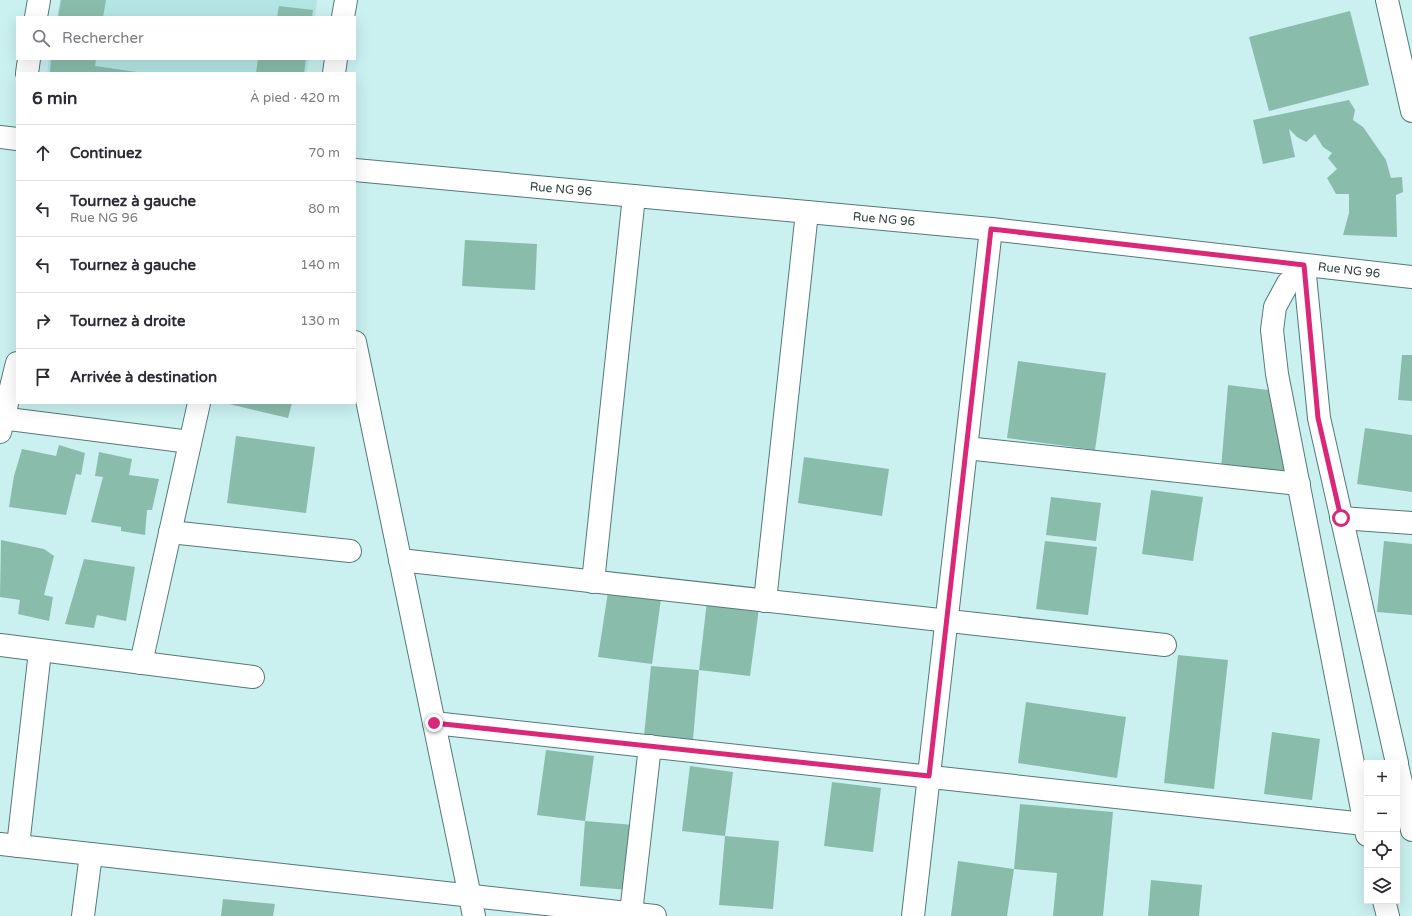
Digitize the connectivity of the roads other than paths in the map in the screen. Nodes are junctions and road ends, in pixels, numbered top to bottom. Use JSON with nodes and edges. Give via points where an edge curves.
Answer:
{"nodes":[{"id":1,"x":39,"y":0,"type":"edge"},
{"id":2,"x":346,"y":0,"type":"edge"},
{"id":3,"x":1386,"y":0,"type":"edge"},
{"id":4,"x":36,"y":16,"type":"edge"},
{"id":5,"x":343,"y":16,"type":"edge"},
{"id":6,"x":29,"y":60,"type":"edge"},
{"id":7,"x":336,"y":60,"type":"edge"},
{"id":8,"x":27,"y":72,"type":"edge"},
{"id":9,"x":334,"y":72,"type":"edge"},
{"id":10,"x":1412,"y":111,"type":"edge"},
{"id":11,"x":356,"y":170,"type":"edge"},
{"id":12,"x":634,"y":196,"type":"junction"},
{"id":13,"x":807,"y":212,"type":"junction"},
{"id":14,"x":991,"y":229,"type":"junction"},
{"id":15,"x":1304,"y":270,"type":"junction"},
{"id":16,"x":1412,"y":277,"type":"edge"},
{"id":17,"x":356,"y":347,"type":"edge"},
{"id":18,"x":16,"y":367,"type":"edge"},
{"id":19,"x":199,"y":404,"type":"edge"},
{"id":20,"x":1,"y":423,"type":"edge"},
{"id":21,"x":190,"y":442,"type":"junction"},
{"id":22,"x":966,"y":448,"type":"junction"},
{"id":23,"x":1299,"y":484,"type":"junction"},
{"id":24,"x":1341,"y":518,"type":"junction"},
{"id":25,"x":1412,"y":523,"type":"edge"},
{"id":26,"x":170,"y":532,"type":"junction"},
{"id":27,"x":350,"y":550,"type":"dead end"},
{"id":28,"x":400,"y":560,"type":"junction"},
{"id":29,"x":593,"y":582,"type":"junction"},
{"id":30,"x":765,"y":601,"type":"junction"},
{"id":31,"x":947,"y":621,"type":"junction"},
{"id":32,"x":1165,"y":645,"type":"dead end"},
{"id":33,"x":0,"y":646,"type":"edge"},
{"id":34,"x":40,"y":651,"type":"junction"},
{"id":35,"x":141,"y":663,"type":"junction"},
{"id":36,"x":253,"y":677,"type":"dead end"},
{"id":37,"x":434,"y":723,"type":"junction"},
{"id":38,"x":650,"y":746,"type":"junction"},
{"id":39,"x":1397,"y":760,"type":"edge"},
{"id":40,"x":1400,"y":772,"type":"edge"},
{"id":41,"x":929,"y":776,"type":"junction"},
{"id":42,"x":1363,"y":796,"type":"edge"},
{"id":43,"x":1364,"y":807,"type":"edge"},
{"id":44,"x":1364,"y":829,"type":"edge"},
{"id":45,"x":1412,"y":830,"type":"edge"},
{"id":46,"x":9,"y":845,"type":"edge"},
{"id":47,"x":91,"y":854,"type":"junction"},
{"id":48,"x":1385,"y":904,"type":"edge"},
{"id":49,"x":472,"y":906,"type":"edge"},
{"id":50,"x":631,"y":913,"type":"junction"},
{"id":51,"x":83,"y":916,"type":"edge"},
{"id":52,"x":655,"y":916,"type":"edge"},
{"id":53,"x":913,"y":916,"type":"edge"},
{"id":54,"x":1388,"y":916,"type":"edge"}],
"edges":[{"from":1,"to":4,"type":"street"},
{"from":2,"to":5,"type":"street"},
{"from":3,"to":10,"type":"street"},
{"from":6,"to":8,"type":"street"},
{"from":7,"to":9,"type":"street"},
{"from":11,"to":12,"type":"street","name":"Rue NG 96"},
{"from":12,"to":13,"type":"street","name":"Rue NG 96"},
{"from":12,"to":29,"type":"street"},
{"from":13,"to":14,"type":"street","name":"Rue NG 96"},
{"from":13,"to":30,"type":"street"},
{"from":14,"to":15,"type":"street","name":"Rue NG 96"},
{"from":14,"to":22,"type":"street"},
{"from":15,"to":16,"type":"street","name":"Rue NG 96"},
{"from":15,"to":23,"type":"street","via":[[1288,283],[1275,307],[1272,330],[1277,374]]},
{"from":15,"to":24,"type":"street","via":[[1318,418]]},
{"from":17,"to":28,"type":"street"},
{"from":18,"to":20,"type":"street"},
{"from":19,"to":21,"type":"street"},
{"from":20,"to":21,"type":"street"},
{"from":21,"to":26,"type":"street"},
{"from":22,"to":23,"type":"street"},
{"from":22,"to":31,"type":"street"},
{"from":23,"to":42,"type":"street"},
{"from":24,"to":25,"type":"street"},
{"from":24,"to":39,"type":"street"},
{"from":26,"to":27,"type":"street"},
{"from":26,"to":35,"type":"street"},
{"from":28,"to":29,"type":"street"},
{"from":28,"to":37,"type":"street"},
{"from":29,"to":30,"type":"street"},
{"from":30,"to":31,"type":"street"},
{"from":31,"to":32,"type":"street"},
{"from":31,"to":41,"type":"street"},
{"from":33,"to":34,"type":"street"},
{"from":34,"to":35,"type":"street"},
{"from":34,"to":46,"type":"street"},
{"from":35,"to":36,"type":"street"},
{"from":37,"to":38,"type":"street"},
{"from":37,"to":49,"type":"street"},
{"from":38,"to":41,"type":"street"},
{"from":38,"to":50,"type":"street"},
{"from":40,"to":45,"type":"street"},
{"from":41,"to":44,"type":"street"},
{"from":41,"to":53,"type":"street"},
{"from":42,"to":43,"type":"street"},
{"from":46,"to":47,"type":"street"},
{"from":47,"to":49,"type":"street"},
{"from":47,"to":51,"type":"street"},
{"from":48,"to":54,"type":"street"},
{"from":49,"to":50,"type":"street"},
{"from":50,"to":52,"type":"street"}]}
